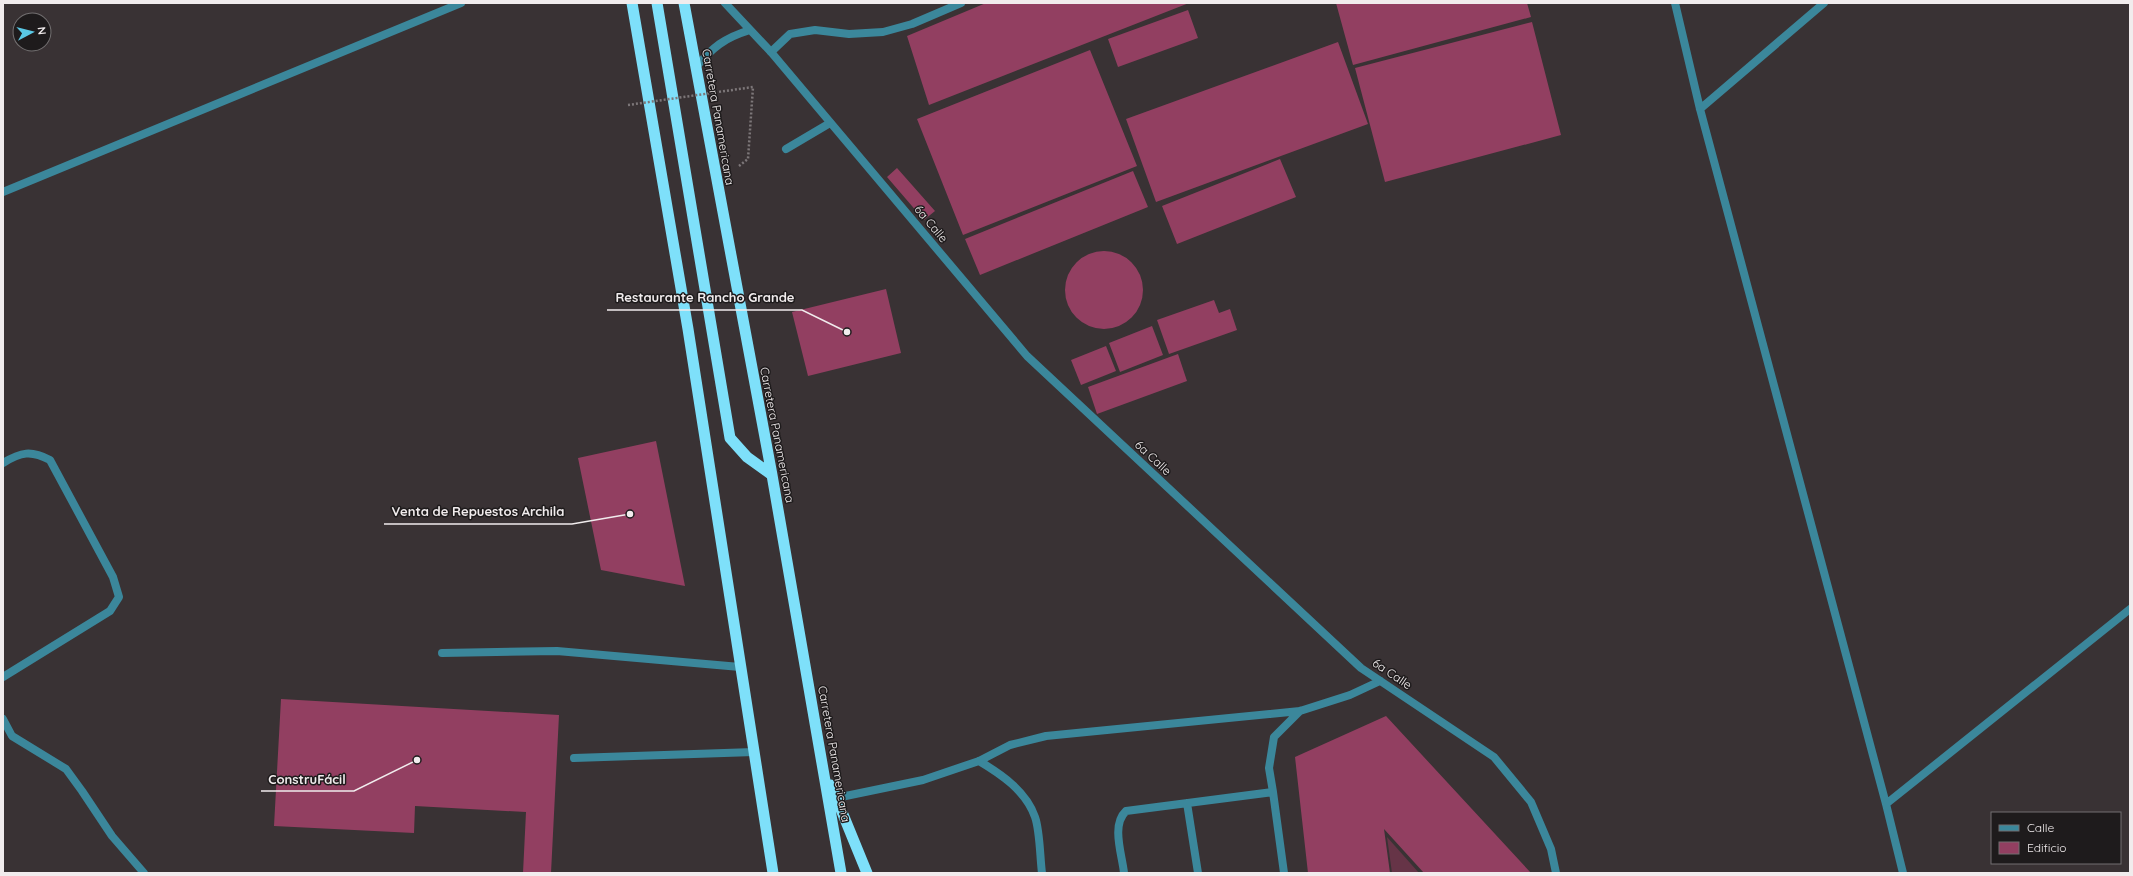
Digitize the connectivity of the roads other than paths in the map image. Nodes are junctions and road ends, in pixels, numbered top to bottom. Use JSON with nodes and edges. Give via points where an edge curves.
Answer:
{"nodes":[{"id":1,"x":461,"y":3,"type":"edge"},
{"id":2,"x":632,"y":3,"type":"edge"},
{"id":3,"x":657,"y":3,"type":"edge"},
{"id":4,"x":684,"y":3,"type":"edge"},
{"id":5,"x":725,"y":3,"type":"edge"},
{"id":6,"x":961,"y":3,"type":"edge"},
{"id":7,"x":1675,"y":3,"type":"edge"},
{"id":8,"x":1824,"y":3,"type":"edge"},
{"id":9,"x":750,"y":30,"type":"junction"},
{"id":10,"x":770,"y":52,"type":"junction"},
{"id":11,"x":695,"y":68,"type":"junction"},
{"id":12,"x":1700,"y":109,"type":"junction"},
{"id":13,"x":830,"y":123,"type":"junction"},
{"id":14,"x":786,"y":149,"type":"dead end"},
{"id":15,"x":3,"y":192,"type":"edge"},
{"id":16,"x":3,"y":463,"type":"edge"},
{"id":17,"x":772,"y":475,"type":"junction"},
{"id":18,"x":2130,"y":609,"type":"edge"},
{"id":19,"x":442,"y":653,"type":"dead end"},
{"id":20,"x":740,"y":667,"type":"junction"},
{"id":21,"x":3,"y":677,"type":"edge"},
{"id":22,"x":1380,"y":681,"type":"junction"},
{"id":23,"x":1300,"y":711,"type":"junction"},
{"id":24,"x":3,"y":720,"type":"edge"},
{"id":25,"x":754,"y":752,"type":"junction"},
{"id":26,"x":574,"y":758,"type":"dead end"},
{"id":27,"x":978,"y":761,"type":"junction"},
{"id":28,"x":823,"y":764,"type":"junction"},
{"id":29,"x":1273,"y":792,"type":"junction"},
{"id":30,"x":836,"y":798,"type":"junction"},
{"id":31,"x":1187,"y":803,"type":"junction"},
{"id":32,"x":1886,"y":804,"type":"junction"},
{"id":33,"x":144,"y":873,"type":"edge"},
{"id":34,"x":773,"y":873,"type":"edge"},
{"id":35,"x":841,"y":873,"type":"edge"},
{"id":36,"x":867,"y":873,"type":"edge"},
{"id":37,"x":1042,"y":873,"type":"edge"},
{"id":38,"x":1124,"y":873,"type":"edge"},
{"id":39,"x":1198,"y":873,"type":"edge"},
{"id":40,"x":1284,"y":873,"type":"edge"},
{"id":41,"x":1556,"y":873,"type":"edge"},
{"id":42,"x":1903,"y":873,"type":"edge"}],
"edges":[{"from":1,"to":15,"type":"street"},
{"from":2,"to":20,"type":"highway","via":[[688,329]]},
{"from":3,"to":17,"type":"highway","via":[[730,438],[747,457]]},
{"from":4,"to":11,"type":"highway","name":"Carretera Panamericana"},
{"from":5,"to":9,"type":"street","name":"6a Calle"},
{"from":6,"to":10,"type":"street","via":[[912,24],[883,32],[849,34],[815,30],[790,34]]},
{"from":7,"to":12,"type":"street"},
{"from":8,"to":12,"type":"street"},
{"from":9,"to":10,"type":"street","name":"6a Calle"},
{"from":9,"to":11,"type":"street","via":[[722,41]]},
{"from":10,"to":13,"type":"street","name":"6a Calle"},
{"from":11,"to":17,"type":"highway","name":"Carretera Panamericana"},
{"from":12,"to":32,"type":"street"},
{"from":13,"to":14,"type":"street"},
{"from":13,"to":22,"type":"street","name":"6a Calle","via":[[1027,356],[1355,662]]},
{"from":16,"to":21,"type":"street","via":[[15,456],[36,452],[50,460],[113,577],[119,597],[110,611]]},
{"from":17,"to":28,"type":"highway","name":"Carretera Panamericana"},
{"from":18,"to":32,"type":"street"},
{"from":19,"to":20,"type":"street","via":[[557,651]]},
{"from":20,"to":25,"type":"highway"},
{"from":22,"to":23,"type":"street","via":[[1350,695]]},
{"from":22,"to":41,"type":"street","name":"6a Calle","via":[[1494,757],[1531,802],[1551,849]]},
{"from":23,"to":27,"type":"street","via":[[1046,736],[1010,745]]},
{"from":23,"to":29,"type":"street","via":[[1274,737],[1269,768]]},
{"from":24,"to":33,"type":"street","via":[[12,736],[66,769],[112,836]]},
{"from":25,"to":26,"type":"street"},
{"from":25,"to":34,"type":"highway"},
{"from":27,"to":30,"type":"street","via":[[923,780]]},
{"from":27,"to":37,"type":"street","via":[[1005,776],[1023,797],[1035,817]]},
{"from":28,"to":30,"type":"highway"},
{"from":28,"to":35,"type":"highway","name":"Carretera Panamericana"},
{"from":29,"to":31,"type":"street"},
{"from":29,"to":40,"type":"street"},
{"from":30,"to":36,"type":"highway"},
{"from":31,"to":38,"type":"street","via":[[1126,811],[1120,817],[1118,826]]},
{"from":31,"to":39,"type":"street"},
{"from":32,"to":42,"type":"street"}]}
